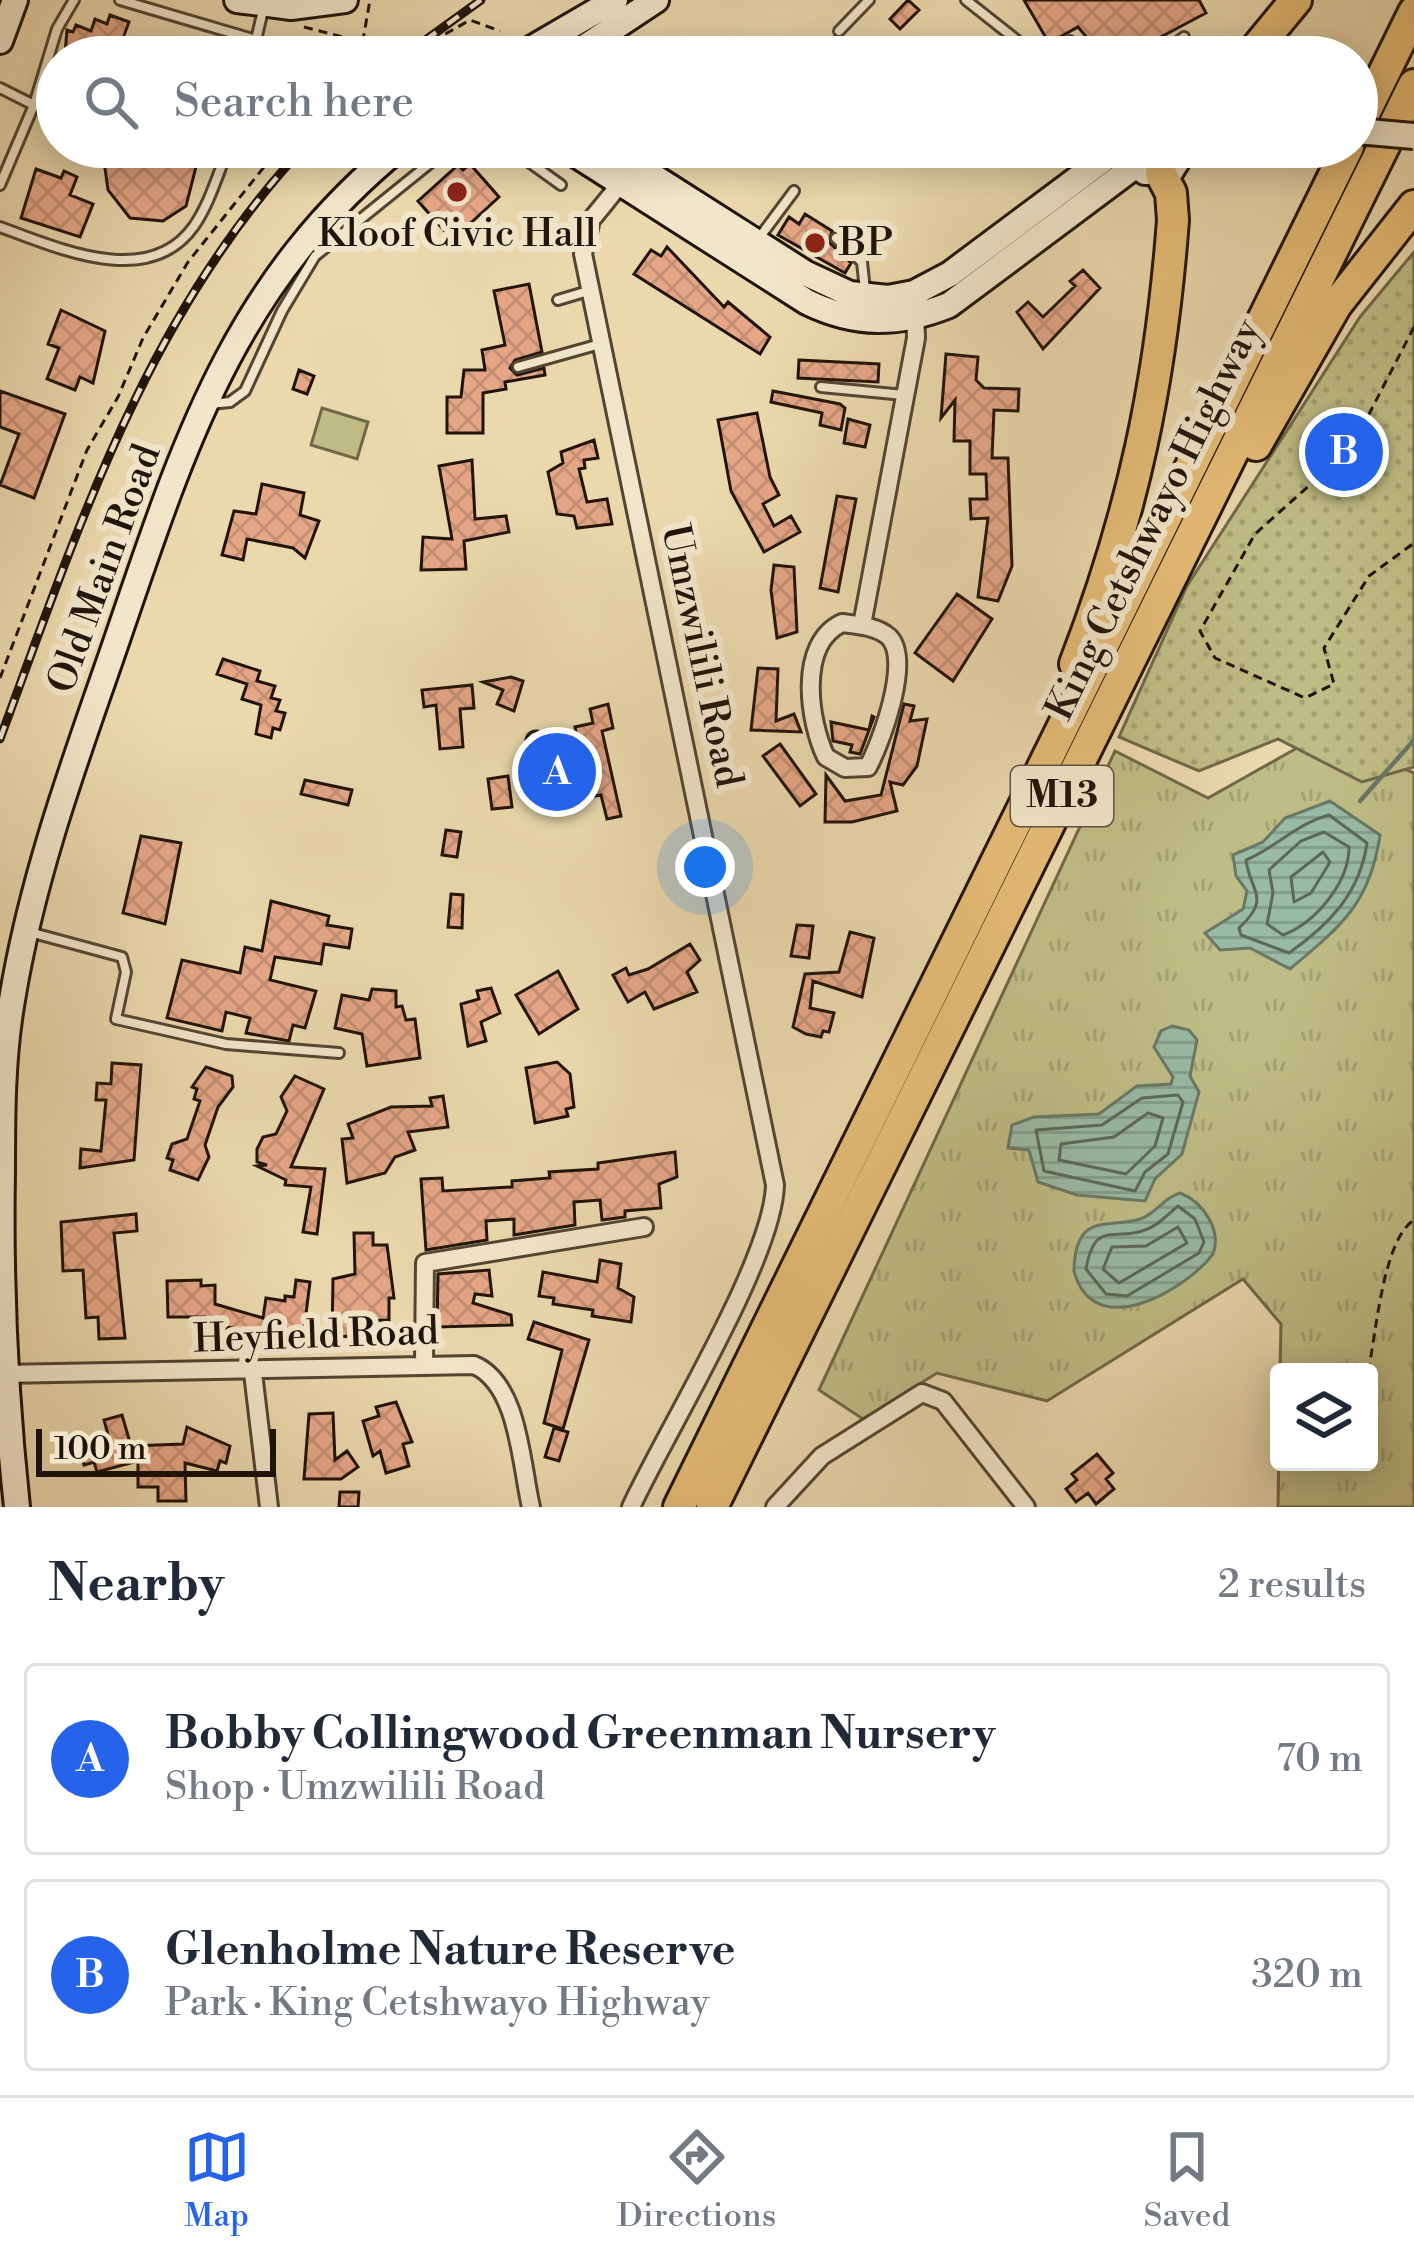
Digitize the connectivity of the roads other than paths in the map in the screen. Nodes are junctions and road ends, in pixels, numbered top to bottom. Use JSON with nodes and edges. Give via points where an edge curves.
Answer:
{"nodes":[{"id":1,"x":15,"y":0,"type":"edge"},
{"id":2,"x":74,"y":0,"type":"edge"},
{"id":3,"x":120,"y":0,"type":"edge"},
{"id":4,"x":237,"y":0,"type":"edge"},
{"id":5,"x":345,"y":0,"type":"edge"},
{"id":6,"x":615,"y":0,"type":"edge"},
{"id":7,"x":656,"y":0,"type":"edge"},
{"id":8,"x":869,"y":0,"type":"edge"},
{"id":9,"x":966,"y":0,"type":"edge"},
{"id":10,"x":1296,"y":0,"type":"edge"},
{"id":11,"x":582,"y":1,"type":"edge"},
{"id":12,"x":262,"y":12,"type":"junction"},
{"id":13,"x":1414,"y":12,"type":"edge"},
{"id":14,"x":571,"y":27,"type":"junction"},
{"id":15,"x":839,"y":32,"type":"dead end"},
{"id":16,"x":55,"y":36,"type":"edge"},
{"id":17,"x":242,"y":36,"type":"edge"},
{"id":18,"x":257,"y":36,"type":"edge"},
{"id":19,"x":553,"y":36,"type":"edge"},
{"id":20,"x":611,"y":36,"type":"edge"},
{"id":21,"x":1011,"y":36,"type":"edge"},
{"id":22,"x":1266,"y":36,"type":"edge"},
{"id":23,"x":0,"y":41,"type":"edge"},
{"id":24,"x":1378,"y":86,"type":"edge"},
{"id":25,"x":1414,"y":86,"type":"edge"},
{"id":26,"x":0,"y":88,"type":"edge"},
{"id":27,"x":36,"y":98,"type":"edge"},
{"id":28,"x":34,"y":105,"type":"junction"},
{"id":29,"x":1378,"y":132,"type":"edge"},
{"id":30,"x":1414,"y":136,"type":"edge"},
{"id":31,"x":1378,"y":158,"type":"edge"},
{"id":32,"x":220,"y":168,"type":"edge"},
{"id":33,"x":376,"y":168,"type":"edge"},
{"id":34,"x":424,"y":168,"type":"edge"},
{"id":35,"x":537,"y":168,"type":"edge"},
{"id":36,"x":596,"y":168,"type":"edge"},
{"id":37,"x":640,"y":168,"type":"edge"},
{"id":38,"x":646,"y":168,"type":"edge"},
{"id":39,"x":1140,"y":168,"type":"edge"},
{"id":40,"x":1162,"y":168,"type":"edge"},
{"id":41,"x":1338,"y":168,"type":"edge"},
{"id":42,"x":1373,"y":168,"type":"edge"},
{"id":43,"x":643,"y":170,"type":"junction"},
{"id":44,"x":617,"y":182,"type":"junction"},
{"id":45,"x":0,"y":185,"type":"edge"},
{"id":46,"x":561,"y":185,"type":"dead end"},
{"id":47,"x":794,"y":191,"type":"dead end"},
{"id":48,"x":1414,"y":206,"type":"edge"},
{"id":49,"x":0,"y":227,"type":"edge"},
{"id":50,"x":836,"y":238,"type":"dead end"},
{"id":51,"x":756,"y":242,"type":"junction"},
{"id":52,"x":590,"y":291,"type":"junction"},
{"id":53,"x":865,"y":297,"type":"junction"},
{"id":54,"x":559,"y":300,"type":"dead end"},
{"id":55,"x":915,"y":306,"type":"junction"},
{"id":56,"x":601,"y":344,"type":"junction"},
{"id":57,"x":518,"y":368,"type":"dead end"},
{"id":58,"x":820,"y":387,"type":"dead end"},
{"id":59,"x":906,"y":395,"type":"junction"},
{"id":60,"x":203,"y":404,"type":"junction"},
{"id":61,"x":1163,"y":591,"type":"junction"},
{"id":62,"x":862,"y":625,"type":"junction"},
{"id":63,"x":1001,"y":854,"type":"junction"},
{"id":64,"x":26,"y":932,"type":"junction"},
{"id":65,"x":339,"y":1053,"type":"dead end"},
{"id":66,"x":644,"y":1227,"type":"dead end"},
{"id":67,"x":424,"y":1364,"type":"junction"},
{"id":68,"x":253,"y":1373,"type":"junction"},
{"id":69,"x":2,"y":1374,"type":"edge"},
{"id":70,"x":17,"y":1507,"type":"edge"},
{"id":71,"x":269,"y":1507,"type":"edge"},
{"id":72,"x":531,"y":1507,"type":"edge"},
{"id":73,"x":631,"y":1507,"type":"edge"},
{"id":74,"x":679,"y":1507,"type":"edge"},
{"id":75,"x":712,"y":1507,"type":"edge"},
{"id":76,"x":775,"y":1507,"type":"edge"},
{"id":77,"x":1026,"y":1507,"type":"edge"}],
"edges":[{"from":1,"to":23,"type":"street"},
{"from":2,"to":16,"type":"lane"},
{"from":3,"to":17,"type":"lane"},
{"from":4,"to":12,"type":"street"},
{"from":5,"to":12,"type":"street"},
{"from":6,"to":14,"type":"street"},
{"from":7,"to":20,"type":"street"},
{"from":8,"to":15,"type":"lane"},
{"from":9,"to":21,"type":"lane"},
{"from":10,"to":22,"type":"highway"},
{"from":11,"to":14,"type":"lane"},
{"from":12,"to":18,"type":"lane"},
{"from":13,"to":24,"type":"highway"},
{"from":14,"to":19,"type":"street"},
{"from":25,"to":31,"type":"highway","name":"King Cetshwayo Highway","number":"M13"},
{"from":26,"to":28,"type":"lane"},
{"from":27,"to":28,"type":"lane"},
{"from":28,"to":45,"type":"lane"},
{"from":29,"to":30,"type":"street","bridge":true},
{"from":32,"to":49,"type":"lane","via":[[193,228],[142,261],[108,260]]},
{"from":33,"to":60,"type":"street","name":"Old Main Road","via":[[287,258]]},
{"from":34,"to":60,"type":"lane","via":[[310,262],[241,396]]},
{"from":35,"to":46,"type":"lane"},
{"from":36,"to":44,"type":"street"},
{"from":37,"to":43,"type":"street"},
{"from":38,"to":43,"type":"lane"},
{"from":39,"to":55,"type":"street","via":[[990,278]]},
{"from":40,"to":63,"type":"highway","via":[[1173,220],[1138,478],[1114,564]]},
{"from":41,"to":63,"type":"highway","name":"King Cetshwayo Highway","number":"M13"},
{"from":42,"to":61,"type":"highway","name":"King Cetshwayo Highway","number":"M13"},
{"from":43,"to":44,"type":"street"},
{"from":43,"to":51,"type":"street"},
{"from":44,"to":52,"type":"street","name":"Umzwilili Road","via":[[586,228]]},
{"from":44,"to":55,"type":"street","via":[[830,313],[878,322]]},
{"from":47,"to":51,"type":"lane"},
{"from":48,"to":61,"type":"highway","via":[[1336,304]]},
{"from":50,"to":53,"type":"lane","via":[[862,262]]},
{"from":51,"to":53,"type":"street","via":[[795,256],[835,289]]},
{"from":52,"to":54,"type":"lane"},
{"from":52,"to":56,"type":"street","name":"Umzwilili Road"},
{"from":53,"to":55,"type":"street"},
{"from":55,"to":59,"type":"street"},
{"from":56,"to":57,"type":"lane"},
{"from":56,"to":73,"type":"street","name":"Umzwilili Road","via":[[775,1185],[745,1280]]},
{"from":58,"to":59,"type":"lane"},
{"from":59,"to":62,"type":"street"},
{"from":60,"to":64,"type":"street","name":"Old Main Road","via":[[68,782]]},
{"from":61,"to":75,"type":"highway","name":"King Cetshwayo Highway","number":"M13"},
{"from":62,"to":62,"type":"street","via":[[831,628],[810,693],[826,757],[857,770],[877,751],[896,664],[890,637]]},
{"from":63,"to":74,"type":"highway","name":"King Cetshwayo Highway","number":"M13"},
{"from":64,"to":65,"type":"lane","via":[[122,957],[116,1019],[226,1044]]},
{"from":64,"to":69,"type":"street","name":"Old Main Road","via":[[3,1080]]},
{"from":66,"to":67,"type":"street","via":[[425,1263]]},
{"from":67,"to":68,"type":"street","name":"Heyfield Road"},
{"from":67,"to":72,"type":"street","name":"Heyfield Road","via":[[474,1366],[495,1379]]},
{"from":68,"to":69,"type":"street","name":"Heyfield Road"},
{"from":68,"to":71,"type":"street"},
{"from":69,"to":70,"type":"street","name":"Old Main Road"},
{"from":76,"to":77,"type":"street","via":[[830,1450],[912,1396],[933,1395]]}]}
